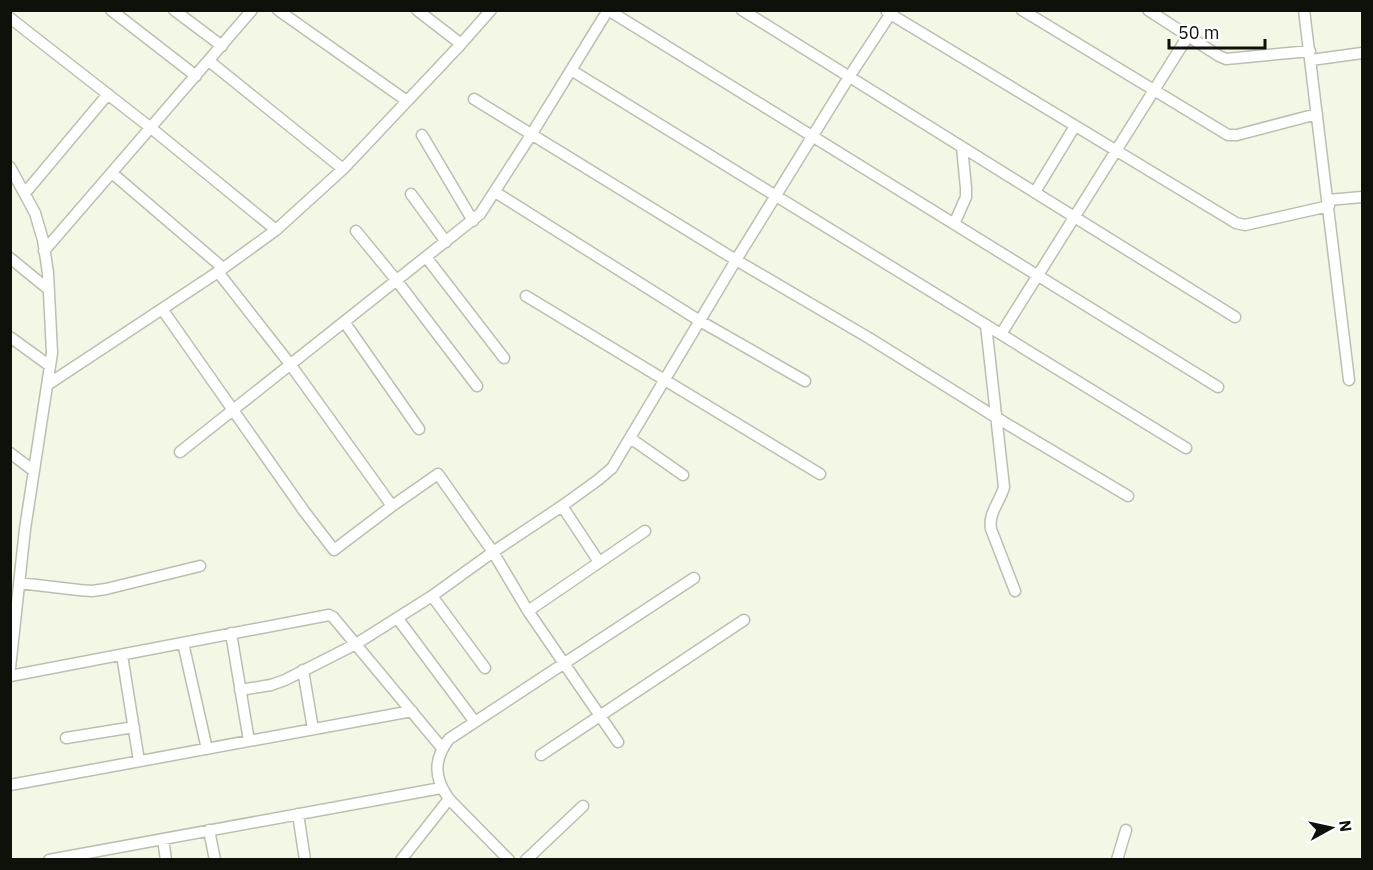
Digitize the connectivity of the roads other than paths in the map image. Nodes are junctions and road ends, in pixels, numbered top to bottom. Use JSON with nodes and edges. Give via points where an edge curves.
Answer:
{"nodes":[{"id":1,"x":111,"y":10,"type":"edge"},
{"id":2,"x":174,"y":10,"type":"edge"},
{"id":3,"x":252,"y":10,"type":"edge"},
{"id":4,"x":278,"y":10,"type":"edge"},
{"id":5,"x":417,"y":10,"type":"edge"},
{"id":6,"x":491,"y":10,"type":"edge"},
{"id":7,"x":608,"y":10,"type":"edge"},
{"id":8,"x":742,"y":10,"type":"edge"},
{"id":9,"x":1022,"y":10,"type":"edge"},
{"id":10,"x":1148,"y":10,"type":"edge"},
{"id":11,"x":1304,"y":10,"type":"edge"},
{"id":12,"x":889,"y":12,"type":"edge"},
{"id":13,"x":10,"y":18,"type":"edge"},
{"id":14,"x":1188,"y":36,"type":"junction"},
{"id":15,"x":462,"y":44,"type":"junction"},
{"id":16,"x":222,"y":46,"type":"junction"},
{"id":17,"x":1362,"y":53,"type":"edge"},
{"id":18,"x":1310,"y":56,"type":"junction"},
{"id":19,"x":209,"y":61,"type":"junction"},
{"id":20,"x":571,"y":70,"type":"junction"},
{"id":21,"x":196,"y":76,"type":"junction"},
{"id":22,"x":849,"y":77,"type":"junction"},
{"id":23,"x":1154,"y":90,"type":"junction"},
{"id":24,"x":108,"y":94,"type":"junction"},
{"id":25,"x":474,"y":99,"type":"dead end"},
{"id":26,"x":407,"y":101,"type":"junction"},
{"id":27,"x":1317,"y":114,"type":"junction"},
{"id":28,"x":1075,"y":126,"type":"junction"},
{"id":29,"x":151,"y":128,"type":"junction"},
{"id":30,"x":422,"y":135,"type":"dead end"},
{"id":31,"x":531,"y":135,"type":"junction"},
{"id":32,"x":812,"y":138,"type":"junction"},
{"id":33,"x":962,"y":147,"type":"junction"},
{"id":34,"x":1115,"y":151,"type":"junction"},
{"id":35,"x":10,"y":167,"type":"edge"},
{"id":36,"x":343,"y":169,"type":"junction"},
{"id":37,"x":112,"y":173,"type":"junction"},
{"id":38,"x":495,"y":192,"type":"junction"},
{"id":39,"x":1035,"y":192,"type":"junction"},
{"id":40,"x":25,"y":193,"type":"junction"},
{"id":41,"x":411,"y":194,"type":"dead end"},
{"id":42,"x":776,"y":196,"type":"junction"},
{"id":43,"x":1362,"y":196,"type":"edge"},
{"id":44,"x":1328,"y":203,"type":"junction"},
{"id":45,"x":1074,"y":217,"type":"junction"},
{"id":46,"x":473,"y":220,"type":"junction"},
{"id":47,"x":954,"y":224,"type":"junction"},
{"id":48,"x":276,"y":230,"type":"junction"},
{"id":49,"x":357,"y":231,"type":"dead end"},
{"id":50,"x":446,"y":242,"type":"junction"},
{"id":51,"x":44,"y":251,"type":"junction"},
{"id":52,"x":426,"y":257,"type":"junction"},
{"id":53,"x":10,"y":258,"type":"edge"},
{"id":54,"x":736,"y":260,"type":"junction"},
{"id":55,"x":221,"y":270,"type":"junction"},
{"id":56,"x":1038,"y":275,"type":"junction"},
{"id":57,"x":397,"y":281,"type":"junction"},
{"id":58,"x":48,"y":289,"type":"junction"},
{"id":59,"x":526,"y":296,"type":"dead end"},
{"id":60,"x":162,"y":309,"type":"junction"},
{"id":61,"x":1235,"y":317,"type":"dead end"},
{"id":62,"x":700,"y":321,"type":"junction"},
{"id":63,"x":345,"y":322,"type":"junction"},
{"id":64,"x":986,"y":326,"type":"junction"},
{"id":65,"x":1001,"y":334,"type":"junction"},
{"id":66,"x":10,"y":337,"type":"edge"},
{"id":67,"x":504,"y":358,"type":"dead end"},
{"id":68,"x":290,"y":364,"type":"junction"},
{"id":69,"x":50,"y":366,"type":"junction"},
{"id":70,"x":664,"y":380,"type":"junction"},
{"id":71,"x":1350,"y":380,"type":"dead end"},
{"id":72,"x":805,"y":381,"type":"dead end"},
{"id":73,"x":47,"y":385,"type":"junction"},
{"id":74,"x":477,"y":386,"type":"dead end"},
{"id":75,"x":1218,"y":387,"type":"dead end"},
{"id":76,"x":234,"y":410,"type":"junction"},
{"id":77,"x":997,"y":418,"type":"junction"},
{"id":78,"x":419,"y":429,"type":"dead end"},
{"id":79,"x":630,"y":438,"type":"junction"},
{"id":80,"x":1186,"y":448,"type":"dead end"},
{"id":81,"x":180,"y":452,"type":"dead end"},
{"id":82,"x":10,"y":453,"type":"edge"},
{"id":83,"x":34,"y":471,"type":"junction"},
{"id":84,"x":820,"y":474,"type":"dead end"},
{"id":85,"x":682,"y":475,"type":"dead end"},
{"id":86,"x":1128,"y":496,"type":"dead end"},
{"id":87,"x":392,"y":506,"type":"junction"},
{"id":88,"x":562,"y":506,"type":"junction"},
{"id":89,"x":645,"y":531,"type":"dead end"},
{"id":90,"x":492,"y":552,"type":"junction"},
{"id":91,"x":599,"y":562,"type":"junction"},
{"id":92,"x":200,"y":566,"type":"dead end"},
{"id":93,"x":694,"y":578,"type":"dead end"},
{"id":94,"x":19,"y":583,"type":"junction"},
{"id":95,"x":1016,"y":591,"type":"dead end"},
{"id":96,"x":432,"y":596,"type":"junction"},
{"id":97,"x":528,"y":610,"type":"junction"},
{"id":98,"x":398,"y":619,"type":"junction"},
{"id":99,"x":744,"y":620,"type":"dead end"},
{"id":100,"x":231,"y":633,"type":"junction"},
{"id":101,"x":12,"y":636,"type":"edge"},
{"id":102,"x":183,"y":643,"type":"junction"},
{"id":103,"x":356,"y":644,"type":"junction"},
{"id":104,"x":123,"y":655,"type":"junction"},
{"id":105,"x":564,"y":663,"type":"junction"},
{"id":106,"x":10,"y":668,"type":"edge"},
{"id":107,"x":485,"y":668,"type":"dead end"},
{"id":108,"x":303,"y":670,"type":"junction"},
{"id":109,"x":10,"y":676,"type":"edge"},
{"id":110,"x":240,"y":690,"type":"junction"},
{"id":111,"x":412,"y":711,"type":"junction"},
{"id":112,"x":600,"y":716,"type":"junction"},
{"id":113,"x":475,"y":722,"type":"junction"},
{"id":114,"x":134,"y":727,"type":"junction"},
{"id":115,"x":313,"y":729,"type":"junction"},
{"id":116,"x":66,"y":738,"type":"dead end"},
{"id":117,"x":249,"y":741,"type":"junction"},
{"id":118,"x":618,"y":742,"type":"dead end"},
{"id":119,"x":442,"y":748,"type":"junction"},
{"id":120,"x":207,"y":749,"type":"junction"},
{"id":121,"x":541,"y":755,"type":"dead end"},
{"id":122,"x":140,"y":761,"type":"junction"},
{"id":123,"x":10,"y":785,"type":"edge"},
{"id":124,"x":441,"y":788,"type":"junction"},
{"id":125,"x":449,"y":799,"type":"junction"},
{"id":126,"x":583,"y":806,"type":"dead end"},
{"id":127,"x":298,"y":814,"type":"junction"},
{"id":128,"x":209,"y":830,"type":"junction"},
{"id":129,"x":1126,"y":830,"type":"dead end"},
{"id":130,"x":163,"y":839,"type":"junction"},
{"id":131,"x":75,"y":857,"type":"edge"},
{"id":132,"x":49,"y":860,"type":"edge"},
{"id":133,"x":166,"y":860,"type":"edge"},
{"id":134,"x":214,"y":860,"type":"edge"},
{"id":135,"x":305,"y":860,"type":"edge"},
{"id":136,"x":401,"y":860,"type":"edge"},
{"id":137,"x":508,"y":860,"type":"edge"},
{"id":138,"x":526,"y":860,"type":"edge"},
{"id":139,"x":1117,"y":860,"type":"edge"}],
"edges":[{"from":1,"to":21,"type":"street"},
{"from":2,"to":16,"type":"street"},
{"from":3,"to":16,"type":"street"},
{"from":4,"to":26,"type":"street"},
{"from":5,"to":15,"type":"street"},
{"from":6,"to":15,"type":"street"},
{"from":7,"to":20,"type":"street"},
{"from":7,"to":32,"type":"street"},
{"from":8,"to":22,"type":"street"},
{"from":9,"to":23,"type":"street"},
{"from":10,"to":14,"type":"street"},
{"from":11,"to":18,"type":"street"},
{"from":12,"to":22,"type":"street"},
{"from":12,"to":28,"type":"street"},
{"from":13,"to":24,"type":"street"},
{"from":14,"to":18,"type":"street","via":[[1226,59]]},
{"from":14,"to":23,"type":"street"},
{"from":15,"to":26,"type":"street"},
{"from":16,"to":19,"type":"street"},
{"from":17,"to":18,"type":"street"},
{"from":18,"to":27,"type":"street"},
{"from":19,"to":21,"type":"street"},
{"from":19,"to":36,"type":"street"},
{"from":20,"to":31,"type":"street"},
{"from":20,"to":42,"type":"street"},
{"from":21,"to":29,"type":"street"},
{"from":22,"to":32,"type":"street"},
{"from":22,"to":33,"type":"street"},
{"from":23,"to":27,"type":"street","via":[[1228,135]]},
{"from":23,"to":34,"type":"street"},
{"from":24,"to":29,"type":"street"},
{"from":24,"to":40,"type":"street"},
{"from":25,"to":31,"type":"street"},
{"from":26,"to":36,"type":"street"},
{"from":27,"to":44,"type":"street"},
{"from":28,"to":34,"type":"street"},
{"from":28,"to":39,"type":"street"},
{"from":29,"to":37,"type":"street"},
{"from":29,"to":48,"type":"street"},
{"from":30,"to":46,"type":"street"},
{"from":31,"to":38,"type":"street"},
{"from":31,"to":54,"type":"street"},
{"from":32,"to":42,"type":"street"},
{"from":32,"to":47,"type":"street"},
{"from":33,"to":39,"type":"street"},
{"from":33,"to":47,"type":"street","via":[[966,197]]},
{"from":34,"to":44,"type":"street","via":[[1236,223],[1245,225]]},
{"from":34,"to":45,"type":"street"},
{"from":35,"to":40,"type":"street"},
{"from":36,"to":48,"type":"street"},
{"from":37,"to":51,"type":"street"},
{"from":37,"to":55,"type":"street"},
{"from":38,"to":46,"type":"street"},
{"from":38,"to":62,"type":"street"},
{"from":39,"to":45,"type":"street"},
{"from":40,"to":51,"type":"street","via":[[35,213]]},
{"from":41,"to":50,"type":"street"},
{"from":42,"to":54,"type":"street"},
{"from":42,"to":64,"type":"street"},
{"from":43,"to":44,"type":"street"},
{"from":44,"to":71,"type":"street"},
{"from":45,"to":56,"type":"street"},
{"from":45,"to":61,"type":"street"},
{"from":46,"to":50,"type":"street"},
{"from":47,"to":56,"type":"street"},
{"from":48,"to":55,"type":"street"},
{"from":49,"to":57,"type":"street"},
{"from":50,"to":52,"type":"street"},
{"from":51,"to":58,"type":"street"},
{"from":52,"to":57,"type":"street"},
{"from":52,"to":67,"type":"street"},
{"from":53,"to":58,"type":"street"},
{"from":54,"to":62,"type":"street"},
{"from":54,"to":77,"type":"street"},
{"from":55,"to":60,"type":"street"},
{"from":55,"to":68,"type":"street"},
{"from":56,"to":65,"type":"street"},
{"from":56,"to":75,"type":"street"},
{"from":57,"to":63,"type":"street"},
{"from":57,"to":74,"type":"street"},
{"from":58,"to":69,"type":"street"},
{"from":59,"to":70,"type":"street"},
{"from":60,"to":73,"type":"street"},
{"from":60,"to":76,"type":"street"},
{"from":62,"to":70,"type":"street"},
{"from":62,"to":72,"type":"street"},
{"from":63,"to":68,"type":"street"},
{"from":63,"to":78,"type":"street"},
{"from":64,"to":65,"type":"street"},
{"from":64,"to":77,"type":"street"},
{"from":65,"to":80,"type":"street"},
{"from":66,"to":69,"type":"street"},
{"from":68,"to":76,"type":"street"},
{"from":68,"to":87,"type":"street"},
{"from":69,"to":73,"type":"street"},
{"from":70,"to":79,"type":"street"},
{"from":70,"to":84,"type":"street"},
{"from":73,"to":83,"type":"street"},
{"from":76,"to":81,"type":"street"},
{"from":76,"to":87,"type":"street","via":[[334,550]]},
{"from":77,"to":86,"type":"street"},
{"from":77,"to":95,"type":"street","via":[[1004,487],[990,522]]},
{"from":79,"to":85,"type":"street"},
{"from":79,"to":88,"type":"street","via":[[612,468]]},
{"from":82,"to":83,"type":"street"},
{"from":83,"to":94,"type":"street"},
{"from":87,"to":90,"type":"street","via":[[438,474]]},
{"from":88,"to":90,"type":"street"},
{"from":88,"to":91,"type":"street"},
{"from":89,"to":91,"type":"street"},
{"from":90,"to":96,"type":"street"},
{"from":90,"to":97,"type":"street"},
{"from":91,"to":97,"type":"street"},
{"from":92,"to":94,"type":"street","via":[[106,590]]},
{"from":93,"to":105,"type":"street"},
{"from":94,"to":101,"type":"street"},
{"from":96,"to":98,"type":"street"},
{"from":96,"to":107,"type":"street"},
{"from":97,"to":105,"type":"street"},
{"from":98,"to":103,"type":"street"},
{"from":98,"to":113,"type":"street"},
{"from":99,"to":112,"type":"street"},
{"from":100,"to":102,"type":"street"},
{"from":100,"to":103,"type":"street","via":[[329,615]]},
{"from":100,"to":110,"type":"street"},
{"from":101,"to":106,"type":"street"},
{"from":102,"to":104,"type":"street"},
{"from":102,"to":120,"type":"street"},
{"from":103,"to":108,"type":"street"},
{"from":103,"to":111,"type":"street"},
{"from":104,"to":109,"type":"street"},
{"from":104,"to":114,"type":"street"},
{"from":105,"to":112,"type":"street"},
{"from":105,"to":113,"type":"street"},
{"from":108,"to":110,"type":"street","via":[[271,685]]},
{"from":108,"to":115,"type":"street"},
{"from":110,"to":117,"type":"street"},
{"from":111,"to":115,"type":"street"},
{"from":111,"to":119,"type":"street"},
{"from":112,"to":118,"type":"street"},
{"from":112,"to":121,"type":"street"},
{"from":113,"to":119,"type":"street"},
{"from":114,"to":116,"type":"street"},
{"from":114,"to":122,"type":"street"},
{"from":115,"to":117,"type":"street"},
{"from":117,"to":120,"type":"street"},
{"from":119,"to":124,"type":"street","via":[[437,775]]},
{"from":120,"to":122,"type":"street"},
{"from":122,"to":123,"type":"street"},
{"from":124,"to":125,"type":"street"},
{"from":124,"to":127,"type":"street"},
{"from":125,"to":136,"type":"street"},
{"from":125,"to":137,"type":"street"},
{"from":126,"to":138,"type":"street"},
{"from":127,"to":128,"type":"street"},
{"from":127,"to":135,"type":"street"},
{"from":128,"to":130,"type":"street"},
{"from":128,"to":134,"type":"street"},
{"from":129,"to":139,"type":"street"},
{"from":130,"to":131,"type":"street"},
{"from":130,"to":133,"type":"street"},
{"from":131,"to":132,"type":"street"}]}
